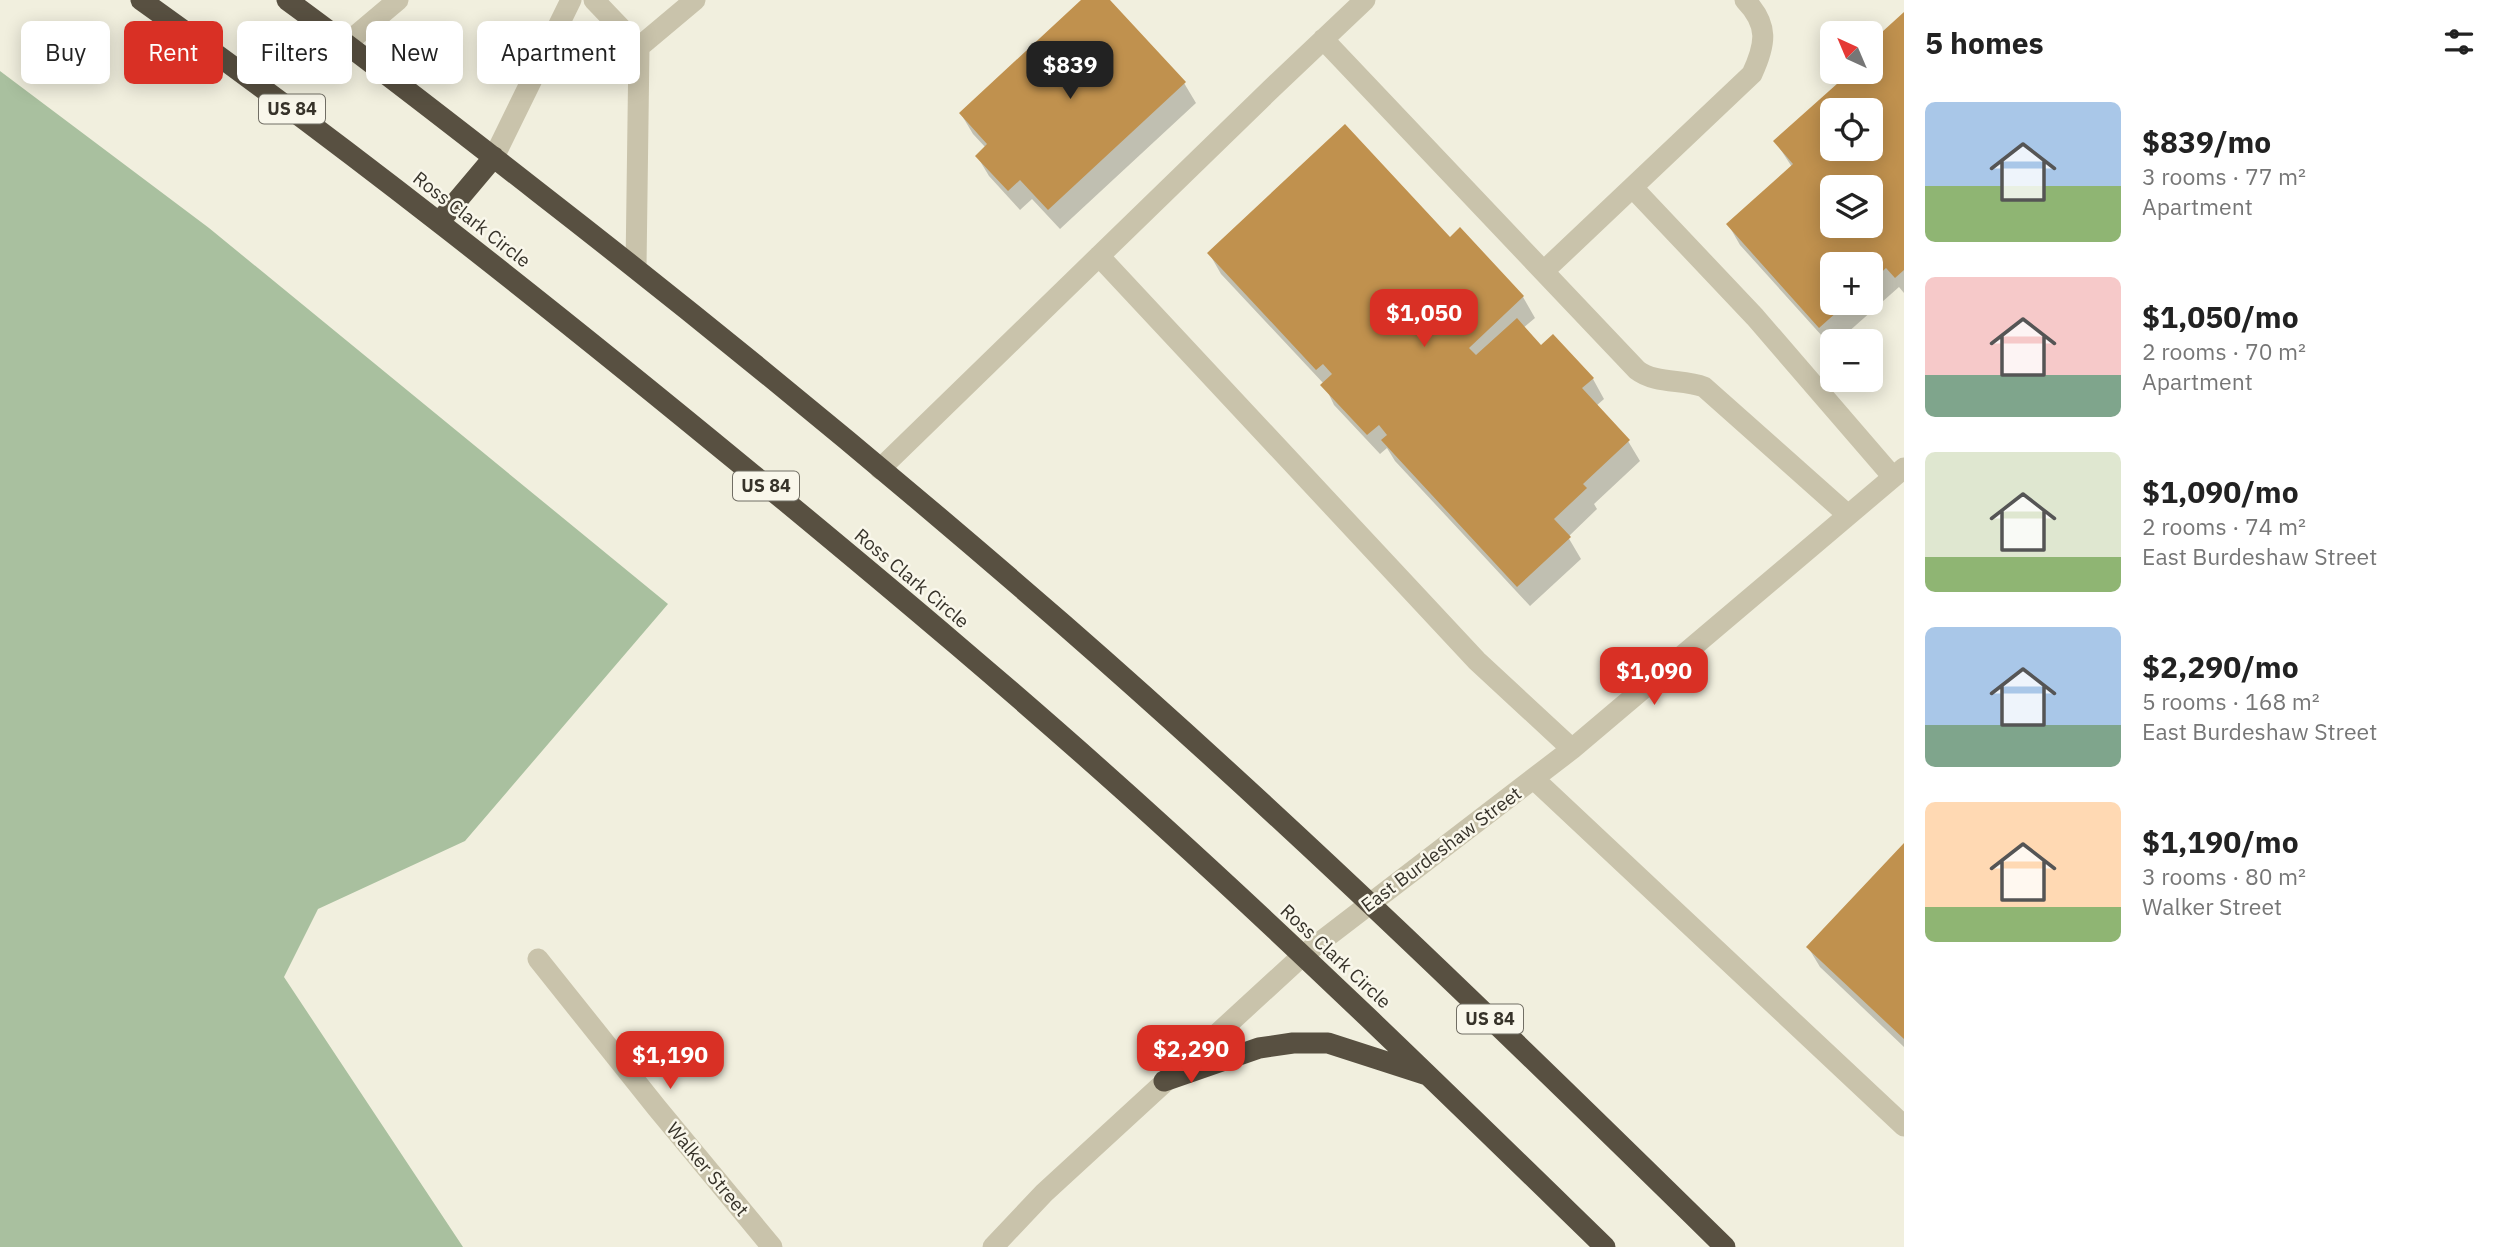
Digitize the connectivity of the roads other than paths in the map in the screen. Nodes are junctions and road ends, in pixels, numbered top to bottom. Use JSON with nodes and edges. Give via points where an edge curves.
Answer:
{"nodes":[{"id":1,"x":141,"y":0,"type":"edge"},
{"id":2,"x":287,"y":0,"type":"edge"},
{"id":3,"x":398,"y":0,"type":"edge"},
{"id":4,"x":571,"y":0,"type":"edge"},
{"id":5,"x":695,"y":0,"type":"edge"},
{"id":6,"x":1365,"y":0,"type":"edge"},
{"id":7,"x":600,"y":2,"type":"edge"},
{"id":8,"x":1757,"y":4,"type":"edge"},
{"id":9,"x":316,"y":21,"type":"edge"},
{"id":10,"x":616,"y":21,"type":"edge"},
{"id":11,"x":352,"y":39,"type":"edge"},
{"id":12,"x":1323,"y":39,"type":"junction"},
{"id":13,"x":640,"y":46,"type":"edge"},
{"id":14,"x":352,"y":47,"type":"edge"},
{"id":15,"x":638,"y":84,"type":"edge"},
{"id":16,"x":494,"y":157,"type":"junction"},
{"id":17,"x":1633,"y":188,"type":"junction"},
{"id":18,"x":440,"y":221,"type":"junction"},
{"id":19,"x":1099,"y":256,"type":"junction"},
{"id":20,"x":636,"y":268,"type":"junction"},
{"id":21,"x":1544,"y":271,"type":"junction"},
{"id":22,"x":880,"y":469,"type":"junction"},
{"id":23,"x":1898,"y":472,"type":"edge"},
{"id":24,"x":1848,"y":515,"type":"junction"},
{"id":25,"x":1572,"y":749,"type":"junction"},
{"id":26,"x":1534,"y":779,"type":"junction"},
{"id":27,"x":1369,"y":903,"type":"junction"},
{"id":28,"x":1302,"y":956,"type":"junction"},
{"id":29,"x":538,"y":959,"type":"dead end"},
{"id":30,"x":1429,"y":1076,"type":"junction"},
{"id":31,"x":1164,"y":1081,"type":"junction"},
{"id":32,"x":1904,"y":1126,"type":"edge"},
{"id":33,"x":772,"y":1247,"type":"edge"},
{"id":34,"x":993,"y":1247,"type":"edge"},
{"id":35,"x":1605,"y":1247,"type":"edge"},
{"id":36,"x":1725,"y":1247,"type":"edge"}],
"edges":[{"from":1,"to":18,"type":"highway","name":"Ross Clark Circle","number":"US 84"},
{"from":2,"to":9,"type":"highway","number":"US 84"},
{"from":3,"to":11,"type":"street"},
{"from":4,"to":16,"type":"street"},
{"from":5,"to":13,"type":"street"},
{"from":6,"to":12,"type":"street"},
{"from":7,"to":10,"type":"street"},
{"from":8,"to":17,"type":"street","via":[[1764,36],[1752,74]]},
{"from":12,"to":19,"type":"street"},
{"from":12,"to":21,"type":"street"},
{"from":14,"to":16,"type":"highway","number":"US 84"},
{"from":15,"to":20,"type":"street"},
{"from":16,"to":18,"type":"highway"},
{"from":16,"to":20,"type":"highway","number":"US 84"},
{"from":17,"to":21,"type":"street"},
{"from":17,"to":23,"type":"street"},
{"from":18,"to":28,"type":"highway","name":"Ross Clark Circle","number":"US 84","via":[[888,586],[1106,775]]},
{"from":19,"to":22,"type":"street"},
{"from":19,"to":25,"type":"street","via":[[1477,661]]},
{"from":20,"to":22,"type":"highway","number":"US 84"},
{"from":21,"to":24,"type":"street","via":[[1637,370],[1648,377],[1704,387]]},
{"from":22,"to":27,"type":"highway","number":"US 84","via":[[1063,625]]},
{"from":23,"to":24,"type":"street","name":"East Burdeshaw Street"},
{"from":24,"to":25,"type":"street","name":"East Burdeshaw Street"},
{"from":25,"to":26,"type":"street","name":"East Burdeshaw Street"},
{"from":26,"to":27,"type":"street","name":"East Burdeshaw Street"},
{"from":26,"to":32,"type":"street"},
{"from":27,"to":28,"type":"street","name":"East Burdeshaw Street"},
{"from":27,"to":36,"type":"highway","number":"US 84"},
{"from":28,"to":30,"type":"highway","name":"Ross Clark Circle","number":"US 84"},
{"from":28,"to":31,"type":"street","name":"East Burdeshaw Street"},
{"from":29,"to":33,"type":"street","name":"Walker Street"},
{"from":30,"to":31,"type":"highway","via":[[1328,1043],[1293,1043],[1259,1048]]},
{"from":30,"to":35,"type":"highway","name":"Ross Clark Circle","number":"US 84"},
{"from":31,"to":34,"type":"street","name":"East Burdeshaw Street"}]}
